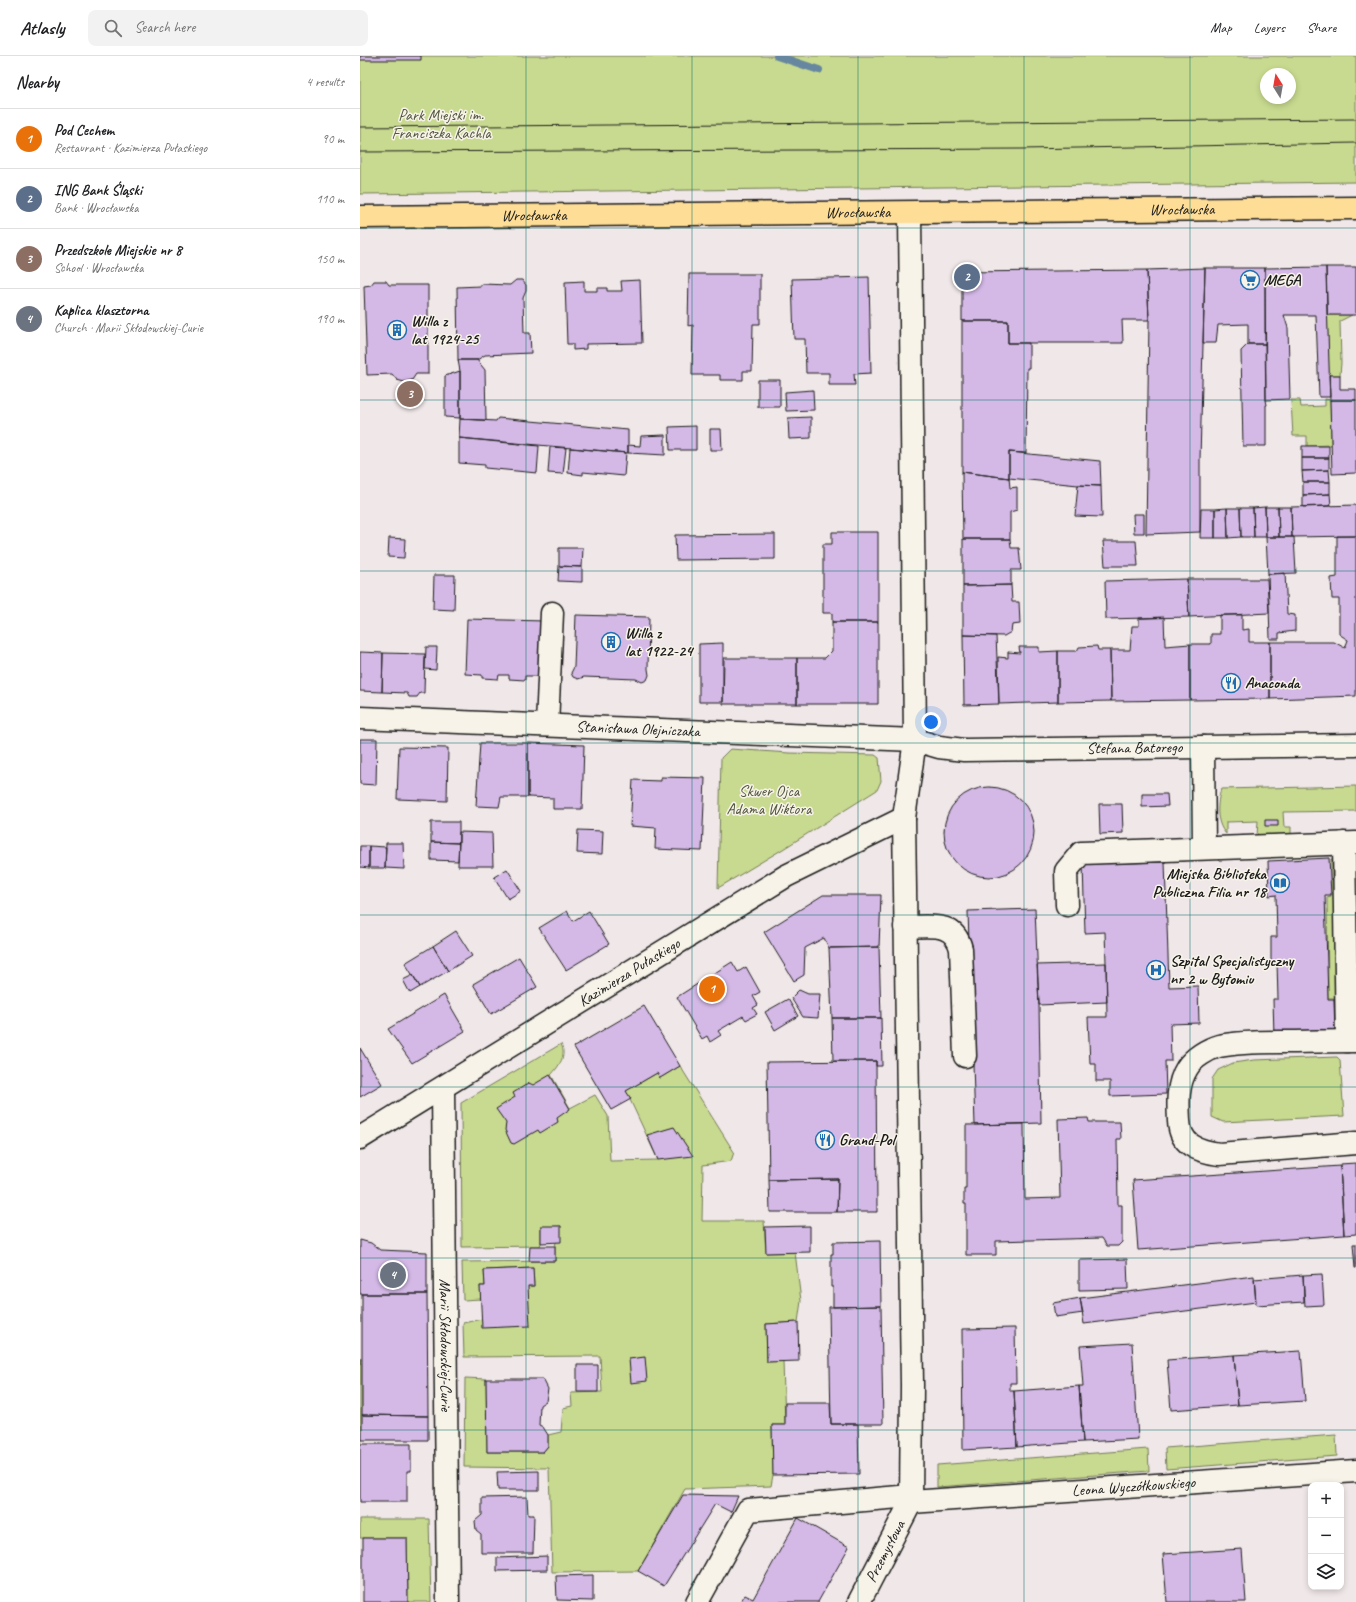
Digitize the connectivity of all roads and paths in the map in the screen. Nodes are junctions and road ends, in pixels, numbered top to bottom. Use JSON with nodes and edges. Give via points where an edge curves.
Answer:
{"nodes":[{"id":1,"x":1356,"y":208,"type":"edge"},
{"id":2,"x":910,"y":213,"type":"junction"},
{"id":3,"x":360,"y":217,"type":"edge"},
{"id":4,"x":552,"y":613,"type":"dead end"},
{"id":5,"x":360,"y":718,"type":"edge"},
{"id":6,"x":547,"y":725,"type":"junction"},
{"id":7,"x":915,"y":740,"type":"junction"},
{"id":8,"x":1356,"y":746,"type":"edge"},
{"id":9,"x":1203,"y":747,"type":"junction"},
{"id":10,"x":904,"y":818,"type":"junction"},
{"id":11,"x":1350,"y":843,"type":"edge"},
{"id":12,"x":1204,"y":848,"type":"junction"},
{"id":13,"x":1067,"y":905,"type":"dead end"},
{"id":14,"x":905,"y":928,"type":"junction"},
{"id":15,"x":1352,"y":1041,"type":"edge"},
{"id":16,"x":965,"y":1056,"type":"dead end"},
{"id":17,"x":443,"y":1088,"type":"junction"},
{"id":18,"x":360,"y":1138,"type":"edge"},
{"id":19,"x":1356,"y":1143,"type":"edge"},
{"id":20,"x":1356,"y":1471,"type":"edge"},
{"id":21,"x":911,"y":1499,"type":"junction"},
{"id":22,"x":448,"y":1602,"type":"edge"},
{"id":23,"x":696,"y":1602,"type":"edge"},
{"id":24,"x":859,"y":1602,"type":"edge"}],
"edges":[{"from":1,"to":2,"type":"main road","name":"Wrocławska"},
{"from":2,"to":3,"type":"main road","name":"Wrocławska"},
{"from":2,"to":7,"type":"street"},
{"from":4,"to":6,"type":"street"},
{"from":5,"to":6,"type":"street","name":"Stanisława Olejniczaka"},
{"from":6,"to":7,"type":"street","name":"Stanisława Olejniczaka"},
{"from":7,"to":9,"type":"street","name":"Stefana Batorego","via":[[939,747],[964,750]]},
{"from":7,"to":10,"type":"street"},
{"from":8,"to":9,"type":"street","name":"Stefana Batorego"},
{"from":9,"to":12,"type":"street"},
{"from":10,"to":14,"type":"street"},
{"from":10,"to":17,"type":"street","name":"Kazimierza Pułaskiego","via":[[786,876]]},
{"from":11,"to":12,"type":"street"},
{"from":11,"to":15,"type":"street"},
{"from":12,"to":13,"type":"street","via":[[1081,853],[1066,871]]},
{"from":14,"to":16,"type":"street","via":[[939,927],[954,933],[959,941],[962,949]]},
{"from":14,"to":21,"type":"street","via":[[912,1385]]},
{"from":15,"to":19,"type":"street","via":[[1244,1042],[1218,1047],[1198,1057],[1187,1067],[1180,1082],[1179,1130],[1188,1144],[1203,1151],[1219,1154]]},
{"from":17,"to":18,"type":"street","name":"Kazimierza Pułaskiego"},
{"from":17,"to":22,"type":"street","name":"Marii Skłodowskiej-Curie"},
{"from":20,"to":21,"type":"street","name":"Leona Wyczółkowskiego"},
{"from":21,"to":23,"type":"street","name":"Leona Wyczółkowskiego","via":[[748,1510]]},
{"from":21,"to":24,"type":"street","name":"Przemysłowa"}]}
